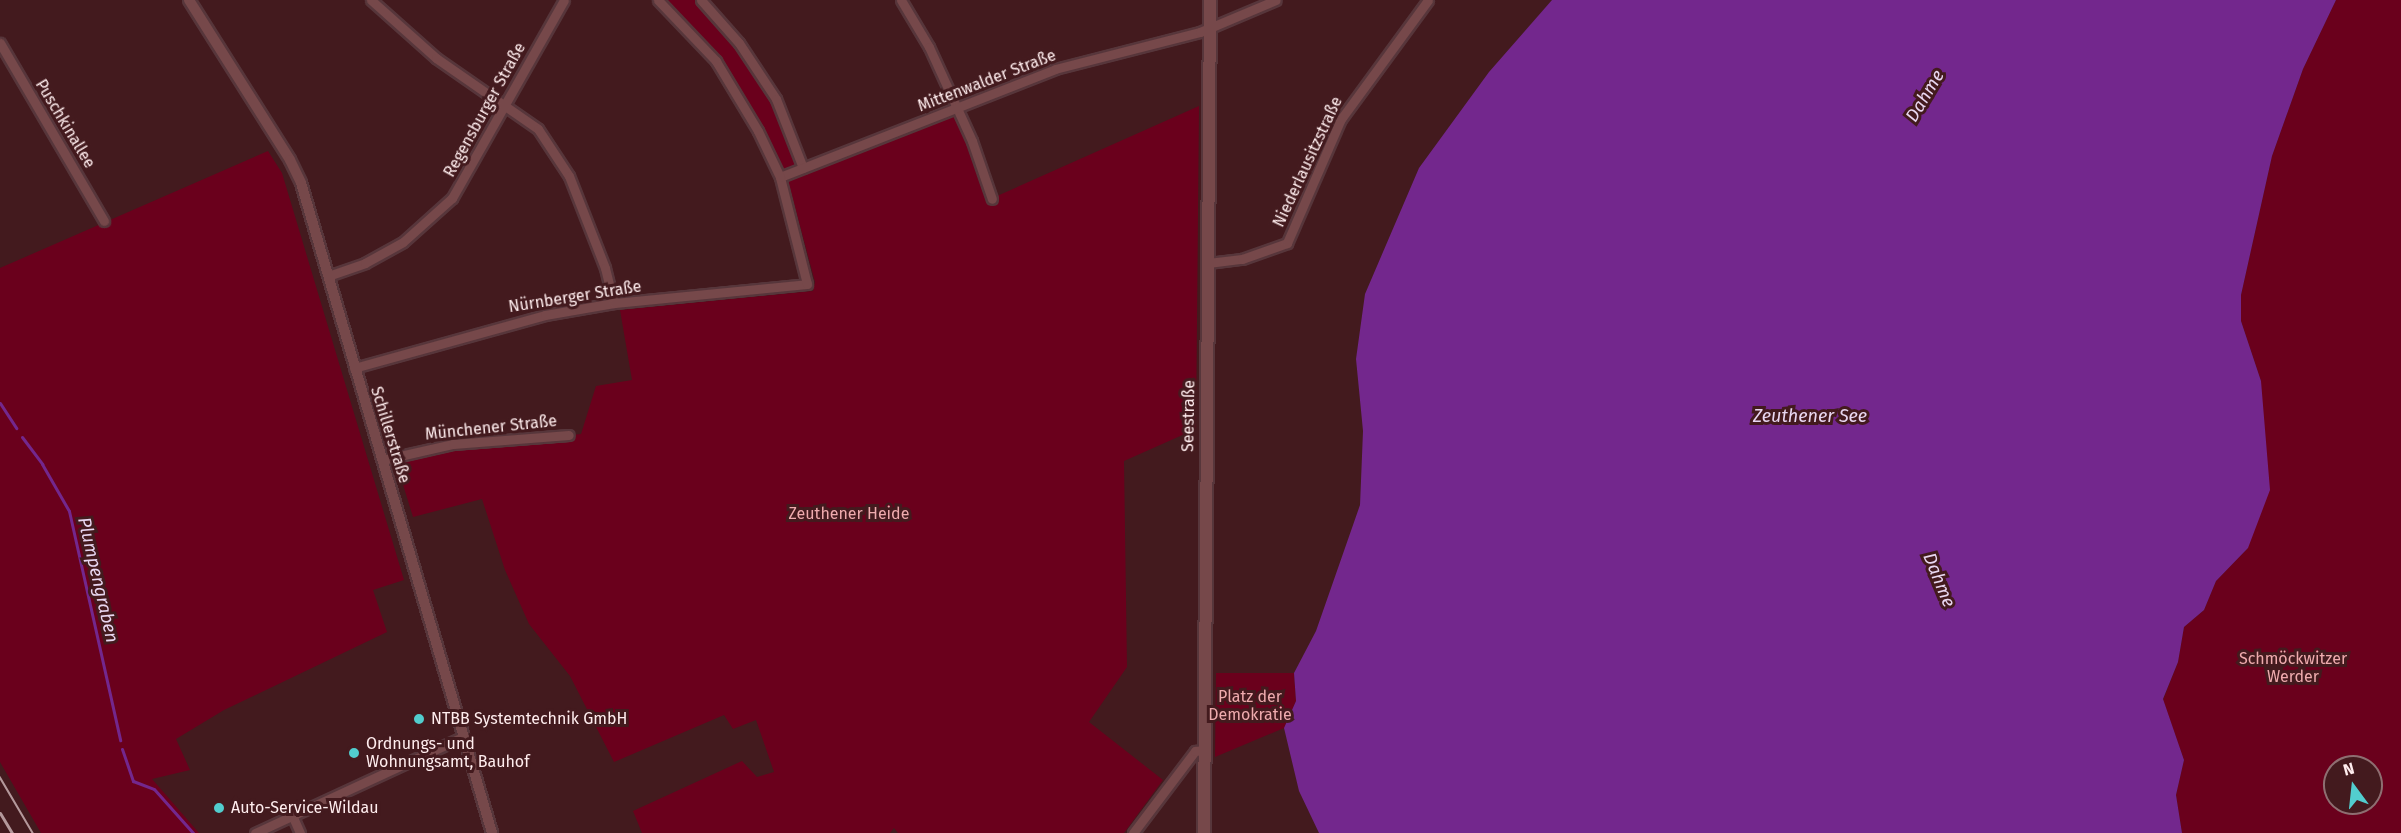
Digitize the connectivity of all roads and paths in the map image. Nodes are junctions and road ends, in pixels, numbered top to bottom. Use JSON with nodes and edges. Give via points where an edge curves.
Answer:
{"nodes":[{"id":1,"x":189,"y":0,"type":"edge"},
{"id":2,"x":371,"y":0,"type":"edge"},
{"id":3,"x":564,"y":0,"type":"edge"},
{"id":4,"x":658,"y":0,"type":"edge"},
{"id":5,"x":701,"y":0,"type":"edge"},
{"id":6,"x":901,"y":0,"type":"edge"},
{"id":7,"x":1209,"y":0,"type":"edge"},
{"id":8,"x":1276,"y":0,"type":"edge"},
{"id":9,"x":1428,"y":0,"type":"edge"},
{"id":10,"x":1209,"y":28,"type":"junction"},
{"id":11,"x":0,"y":43,"type":"edge"},
{"id":12,"x":507,"y":104,"type":"junction"},
{"id":13,"x":957,"y":108,"type":"junction"},
{"id":14,"x":803,"y":168,"type":"junction"},
{"id":15,"x":780,"y":177,"type":"junction"},
{"id":16,"x":992,"y":199,"type":"dead end"},
{"id":17,"x":104,"y":221,"type":"dead end"},
{"id":18,"x":1208,"y":263,"type":"junction"},
{"id":19,"x":327,"y":276,"type":"junction"},
{"id":20,"x":614,"y":303,"type":"junction"},
{"id":21,"x":354,"y":368,"type":"junction"},
{"id":22,"x":569,"y":435,"type":"dead end"},
{"id":23,"x":382,"y":460,"type":"junction"},
{"id":24,"x":463,"y":737,"type":"junction"},
{"id":25,"x":1204,"y":750,"type":"junction"},
{"id":26,"x":292,"y":815,"type":"junction"},
{"id":27,"x":255,"y":833,"type":"edge"},
{"id":28,"x":300,"y":833,"type":"edge"},
{"id":29,"x":492,"y":833,"type":"edge"},
{"id":30,"x":1133,"y":833,"type":"edge"},
{"id":31,"x":1204,"y":833,"type":"edge"}],
"edges":[{"from":1,"to":19,"type":"street","name":"Schillerstraße","via":[[301,183]]},
{"from":2,"to":12,"type":"street","via":[[436,58]]},
{"from":3,"to":12,"type":"street","name":"Regensburger Straße"},
{"from":4,"to":15,"type":"street","via":[[690,30],[735,89]]},
{"from":5,"to":14,"type":"street","via":[[739,44],[776,99]]},
{"from":6,"to":13,"type":"street","via":[[929,47]]},
{"from":7,"to":10,"type":"main road","name":"Seestraße"},
{"from":8,"to":10,"type":"street","name":"Mittenwalder Straße"},
{"from":9,"to":18,"type":"street","name":"Niederlausitzstraße","via":[[1341,119],[1287,243],[1242,259]]},
{"from":10,"to":13,"type":"street","name":"Mittenwalder Straße","via":[[1055,69]]},
{"from":10,"to":18,"type":"main road","name":"Seestraße"},
{"from":11,"to":17,"type":"street","name":"Puschkinallee"},
{"from":12,"to":19,"type":"street","name":"Regensburger Straße","via":[[464,180],[433,217],[386,252]]},
{"from":12,"to":20,"type":"street","via":[[538,129],[569,176],[603,261]]},
{"from":13,"to":14,"type":"street","name":"Mittenwalder Straße"},
{"from":13,"to":16,"type":"street"},
{"from":14,"to":15,"type":"street","name":"Mittenwalder Straße"},
{"from":15,"to":20,"type":"street","name":"Nürnberger Straße","via":[[807,284]]},
{"from":18,"to":25,"type":"main road","name":"Seestraße"},
{"from":19,"to":21,"type":"street","name":"Schillerstraße"},
{"from":20,"to":21,"type":"street","name":"Nürnberger Straße","via":[[494,326]]},
{"from":21,"to":23,"type":"street","name":"Schillerstraße"},
{"from":22,"to":23,"type":"street","name":"Münchener Straße","via":[[453,444]]},
{"from":23,"to":24,"type":"street","name":"Schillerstraße"},
{"from":24,"to":26,"type":"street"},
{"from":24,"to":29,"type":"street","name":"Schillerstraße"},
{"from":25,"to":30,"type":"street","via":[[1195,751]]},
{"from":25,"to":31,"type":"main road","name":"Seestraße"},
{"from":26,"to":27,"type":"street"},
{"from":26,"to":28,"type":"street"}]}
